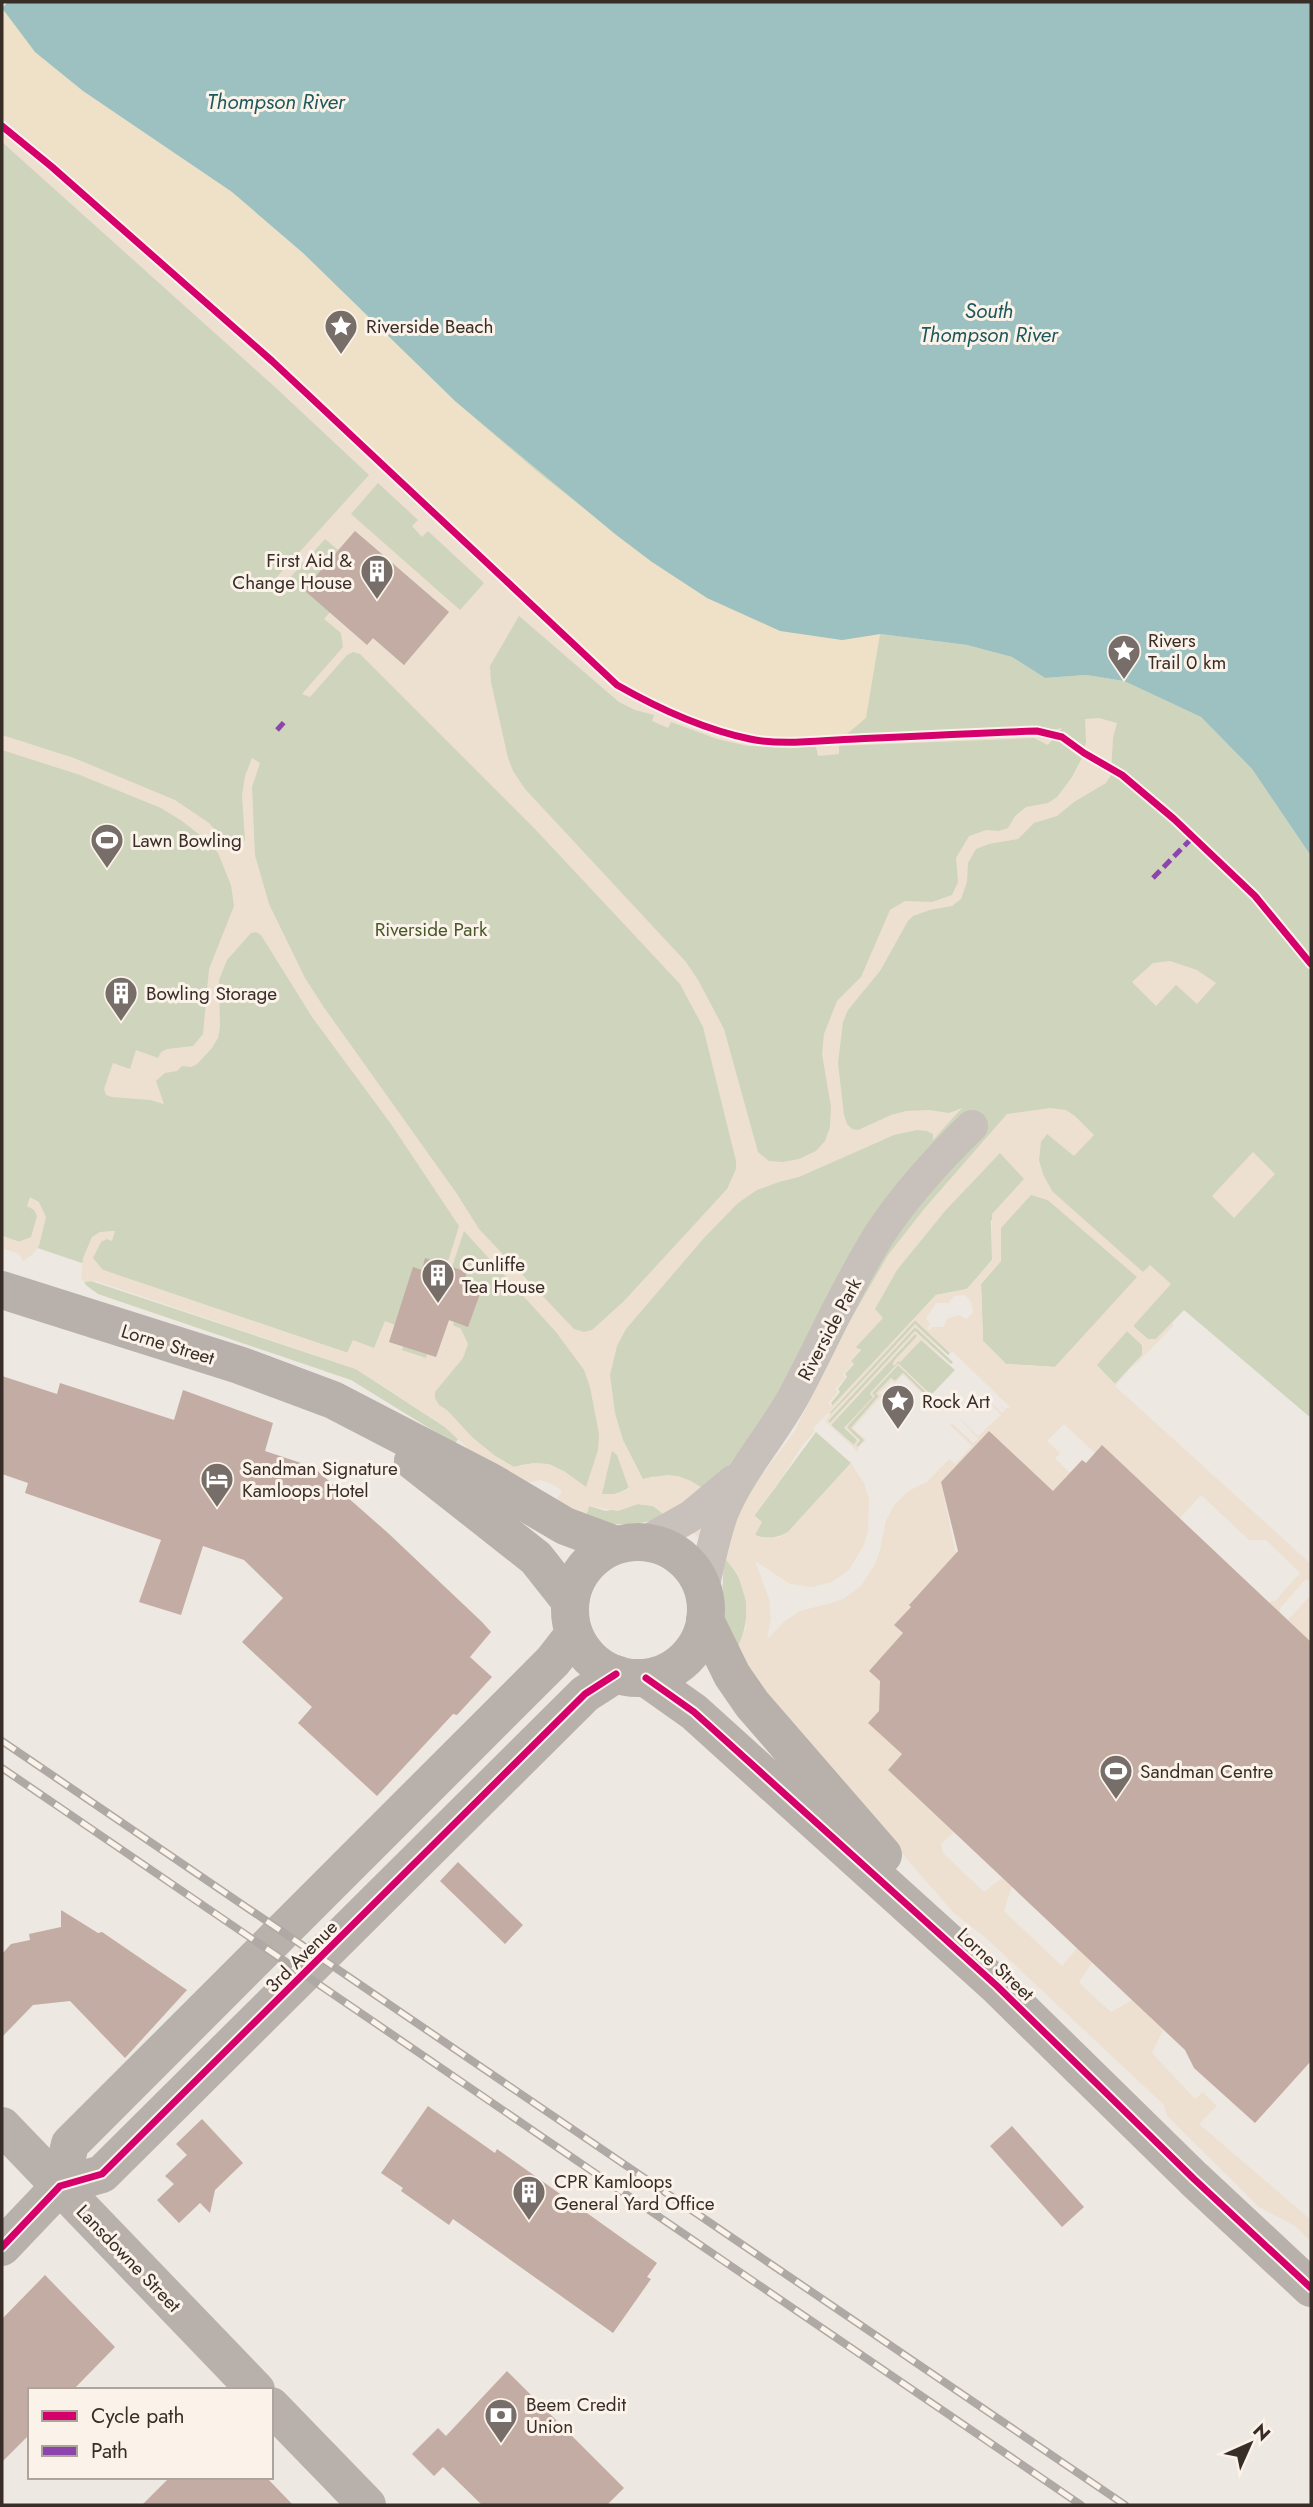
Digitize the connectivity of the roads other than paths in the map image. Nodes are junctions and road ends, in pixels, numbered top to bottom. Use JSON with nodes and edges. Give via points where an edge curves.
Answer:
{"nodes":[{"id":1,"x":972,"y":1126,"type":"dead end"},
{"id":2,"x":2,"y":1290,"type":"edge"},
{"id":3,"x":333,"y":1400,"type":"junction"},
{"id":4,"x":745,"y":1471,"type":"junction"},
{"id":5,"x":630,"y":1543,"type":"junction"},
{"id":6,"x":704,"y":1604,"type":"junction"},
{"id":7,"x":572,"y":1618,"type":"junction"},
{"id":8,"x":631,"y":1676,"type":"junction"},
{"id":9,"x":997,"y":1986,"type":"junction"},
{"id":10,"x":2,"y":2126,"type":"edge"},
{"id":11,"x":60,"y":2186,"type":"junction"},
{"id":12,"x":2,"y":2247,"type":"edge"},
{"id":13,"x":1311,"y":2288,"type":"edge"},
{"id":14,"x":254,"y":2388,"type":"edge"},
{"id":15,"x":273,"y":2408,"type":"edge"},
{"id":16,"x":368,"y":2505,"type":"edge"}],
"edges":[{"from":1,"to":4,"type":"street","name":"Riverside Park","via":[[878,1236],[780,1420]]},
{"from":2,"to":3,"type":"street","name":"Lorne Street","via":[[239,1365]]},
{"from":3,"to":5,"type":"street","name":"Lorne Street","via":[[565,1526]]},
{"from":3,"to":7,"type":"street","name":"Lorne Street","via":[[536,1558]]},
{"from":4,"to":5,"type":"street","name":"Riverside Park","via":[[691,1516]]},
{"from":4,"to":6,"type":"street","name":"Riverside Park","via":[[724,1511]]},
{"from":5,"to":6,"type":"street","via":[[664,1547],[681,1557],[694,1571]]},
{"from":5,"to":7,"type":"street","via":[[598,1554],[585,1567],[575,1583]]},
{"from":6,"to":8,"type":"street","via":[[700,1637],[679,1664],[663,1673]]},
{"from":6,"to":9,"type":"street","name":"Lorne Street","via":[[732,1675],[752,1704]]},
{"from":7,"to":8,"type":"street","via":[[584,1651],[598,1665]]},
{"from":7,"to":11,"type":"street","name":"3rd Avenue","via":[[553,1661],[70,2144]]},
{"from":8,"to":9,"type":"street","name":"Lorne Street","via":[[694,1712]]},
{"from":8,"to":11,"type":"street","name":"3rd Avenue","via":[[585,1694],[102,2174]]},
{"from":9,"to":13,"type":"street","name":"Lorne Street"},
{"from":10,"to":11,"type":"street","name":"Lansdowne Street"},
{"from":11,"to":12,"type":"street"},
{"from":11,"to":14,"type":"street","name":"Lansdowne Street"},
{"from":15,"to":16,"type":"street"}]}
